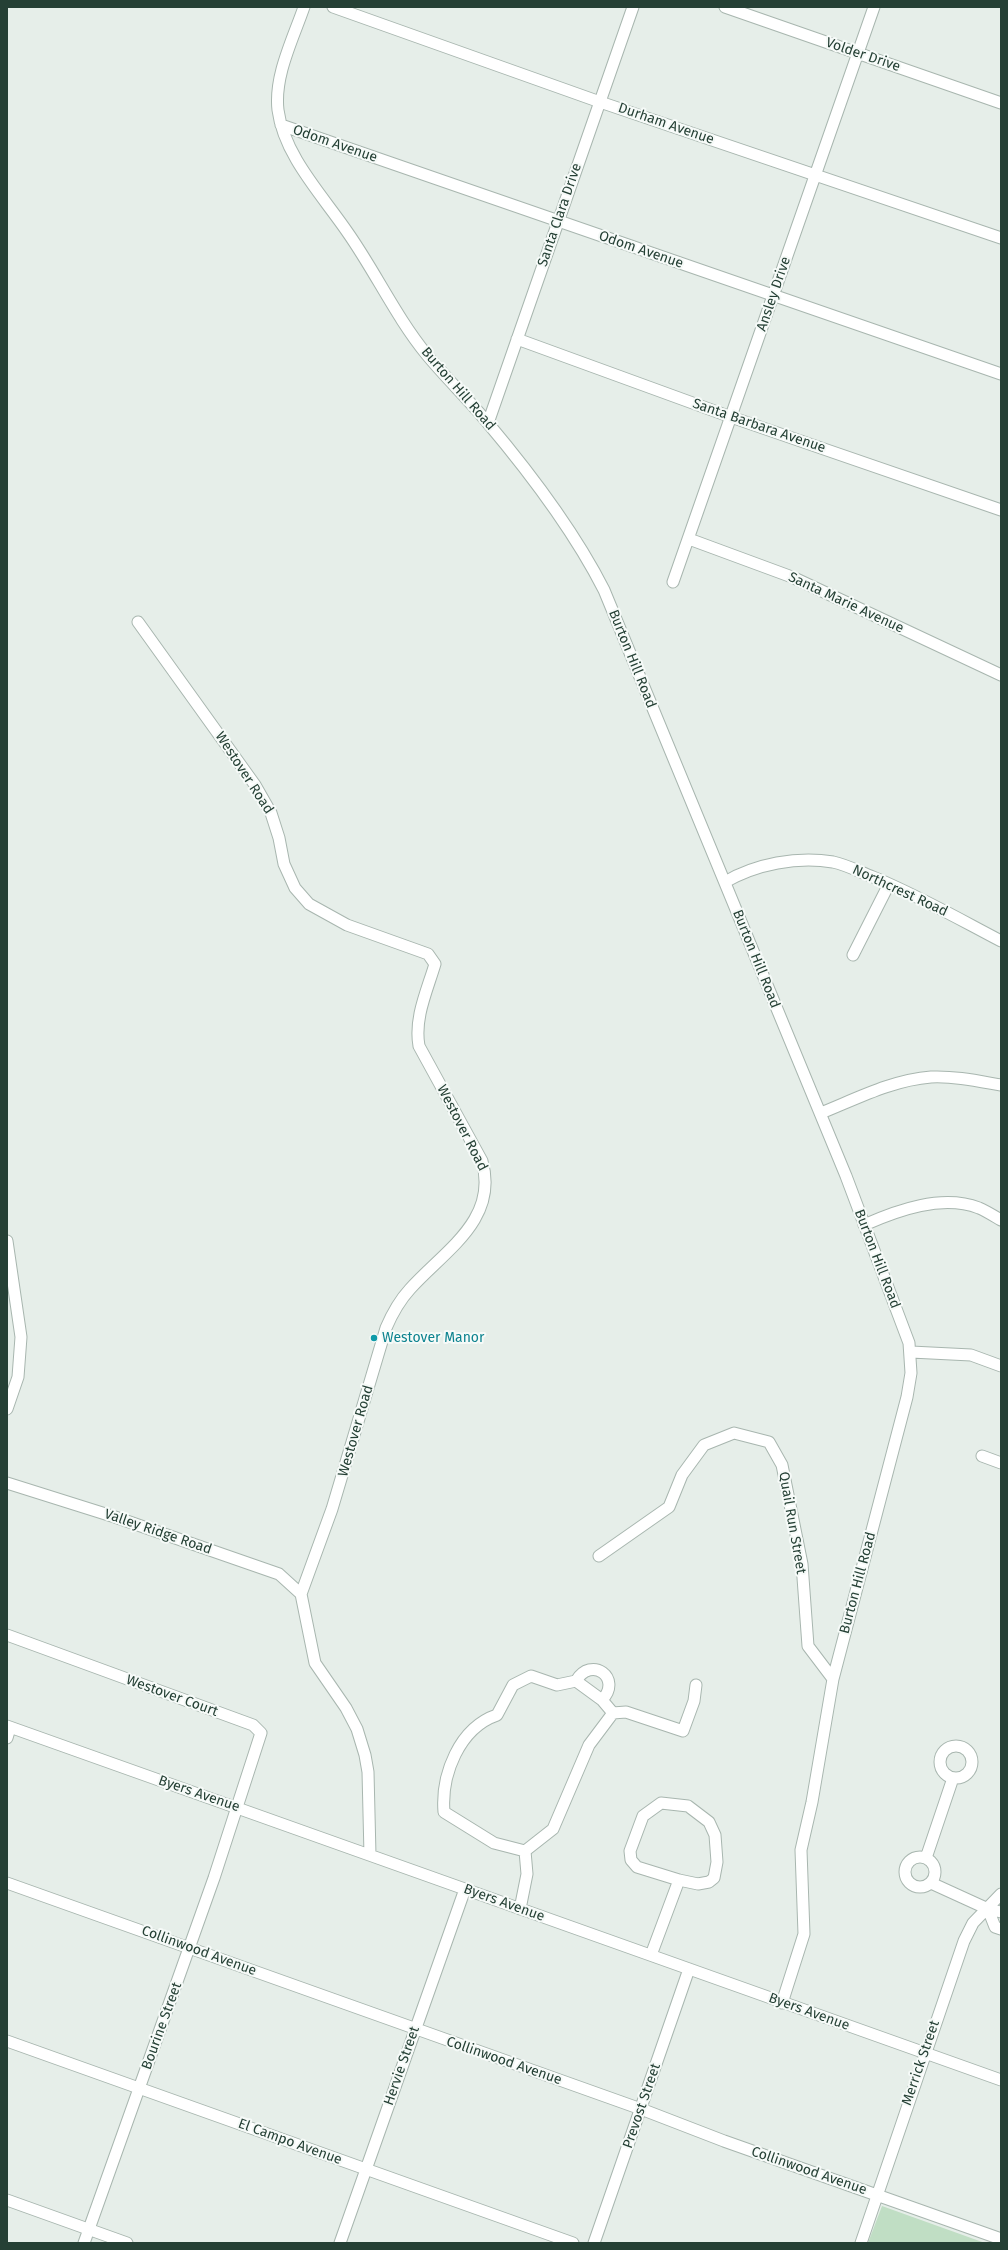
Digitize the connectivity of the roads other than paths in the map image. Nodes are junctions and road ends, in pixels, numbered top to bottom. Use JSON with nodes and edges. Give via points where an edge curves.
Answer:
{"nodes":[{"id":1,"x":304,"y":7,"type":"edge"},
{"id":2,"x":333,"y":7,"type":"edge"},
{"id":3,"x":633,"y":7,"type":"edge"},
{"id":4,"x":725,"y":7,"type":"edge"},
{"id":5,"x":874,"y":7,"type":"edge"},
{"id":6,"x":858,"y":53,"type":"junction"},
{"id":7,"x":600,"y":102,"type":"junction"},
{"id":8,"x":1001,"y":103,"type":"edge"},
{"id":9,"x":281,"y":125,"type":"junction"},
{"id":10,"x":816,"y":175,"type":"junction"},
{"id":11,"x":558,"y":221,"type":"junction"},
{"id":12,"x":1001,"y":238,"type":"edge"},
{"id":13,"x":773,"y":296,"type":"junction"},
{"id":14,"x":517,"y":339,"type":"junction"},
{"id":15,"x":1001,"y":374,"type":"edge"},
{"id":16,"x":731,"y":417,"type":"junction"},
{"id":17,"x":488,"y":423,"type":"junction"},
{"id":18,"x":1001,"y":510,"type":"edge"},
{"id":19,"x":689,"y":539,"type":"junction"},
{"id":20,"x":673,"y":582,"type":"dead end"},
{"id":21,"x":138,"y":622,"type":"dead end"},
{"id":22,"x":1001,"y":675,"type":"edge"},
{"id":23,"x":725,"y":882,"type":"junction"},
{"id":24,"x":889,"y":884,"type":"junction"},
{"id":25,"x":1001,"y":941,"type":"edge"},
{"id":26,"x":853,"y":955,"type":"dead end"},
{"id":27,"x":1001,"y":1085,"type":"edge"},
{"id":28,"x":820,"y":1113,"type":"junction"},
{"id":29,"x":1001,"y":1220,"type":"edge"},
{"id":30,"x":864,"y":1225,"type":"junction"},
{"id":31,"x":7,"y":1241,"type":"edge"},
{"id":32,"x":911,"y":1352,"type":"junction"},
{"id":33,"x":1001,"y":1366,"type":"edge"},
{"id":34,"x":7,"y":1409,"type":"edge"},
{"id":35,"x":982,"y":1456,"type":"dead end"},
{"id":36,"x":1001,"y":1463,"type":"edge"},
{"id":37,"x":7,"y":1483,"type":"edge"},
{"id":38,"x":599,"y":1556,"type":"dead end"},
{"id":39,"x":301,"y":1594,"type":"junction"},
{"id":40,"x":7,"y":1636,"type":"edge"},
{"id":41,"x":833,"y":1679,"type":"junction"},
{"id":42,"x":576,"y":1681,"type":"junction"},
{"id":43,"x":696,"y":1685,"type":"dead end"},
{"id":44,"x":602,"y":1700,"type":"junction"},
{"id":45,"x":613,"y":1713,"type":"junction"},
{"id":46,"x":8,"y":1730,"type":"edge"},
{"id":47,"x":954,"y":1778,"type":"dead end"},
{"id":48,"x":237,"y":1808,"type":"junction"},
{"id":49,"x":525,"y":1851,"type":"junction"},
{"id":50,"x":370,"y":1855,"type":"junction"},
{"id":51,"x":926,"y":1858,"type":"junction"},
{"id":52,"x":679,"y":1880,"type":"junction"},
{"id":53,"x":7,"y":1882,"type":"edge"},
{"id":54,"x":931,"y":1883,"type":"junction"},
{"id":55,"x":465,"y":1889,"type":"junction"},
{"id":56,"x":1001,"y":1894,"type":"edge"},
{"id":57,"x":520,"y":1909,"type":"junction"},
{"id":58,"x":988,"y":1909,"type":"junction"},
{"id":59,"x":1001,"y":1912,"type":"edge"},
{"id":60,"x":1001,"y":1929,"type":"edge"},
{"id":61,"x":190,"y":1948,"type":"junction"},
{"id":62,"x":651,"y":1955,"type":"junction"},
{"id":63,"x":690,"y":1969,"type":"junction"},
{"id":64,"x":782,"y":2003,"type":"junction"},
{"id":65,"x":415,"y":2029,"type":"junction"},
{"id":66,"x":7,"y":2041,"type":"edge"},
{"id":67,"x":924,"y":2053,"type":"junction"},
{"id":68,"x":1001,"y":2080,"type":"edge"},
{"id":69,"x":139,"y":2088,"type":"junction"},
{"id":70,"x":641,"y":2109,"type":"junction"},
{"id":71,"x":366,"y":2168,"type":"junction"},
{"id":72,"x":878,"y":2195,"type":"junction"},
{"id":73,"x":7,"y":2200,"type":"edge"},
{"id":74,"x":89,"y":2229,"type":"junction"},
{"id":75,"x":1001,"y":2239,"type":"edge"},
{"id":76,"x":84,"y":2243,"type":"edge"},
{"id":77,"x":128,"y":2243,"type":"edge"},
{"id":78,"x":340,"y":2243,"type":"edge"},
{"id":79,"x":573,"y":2243,"type":"edge"},
{"id":80,"x":594,"y":2243,"type":"edge"},
{"id":81,"x":861,"y":2243,"type":"edge"}],
"edges":[{"from":1,"to":9,"type":"street","name":"Burton Hill Road","via":[[278,83]]},
{"from":2,"to":7,"type":"street","name":"Durham Avenue"},
{"from":3,"to":7,"type":"street","name":"Santa Clara Drive"},
{"from":4,"to":6,"type":"street","name":"Volder Drive"},
{"from":5,"to":6,"type":"street","name":"Ansley Drive"},
{"from":6,"to":8,"type":"street","name":"Volder Drive"},
{"from":6,"to":10,"type":"street","name":"Ansley Drive"},
{"from":7,"to":10,"type":"street","name":"Durham Avenue"},
{"from":7,"to":11,"type":"street","name":"Santa Clara Drive"},
{"from":9,"to":11,"type":"street","name":"Odom Avenue"},
{"from":9,"to":17,"type":"street","name":"Burton Hill Road","via":[[286,140],[300,164],[349,235],[390,303],[427,354]]},
{"from":10,"to":12,"type":"street","name":"Durham Avenue"},
{"from":10,"to":13,"type":"street","name":"Ansley Drive"},
{"from":11,"to":13,"type":"street","name":"Odom Avenue"},
{"from":11,"to":14,"type":"street","name":"Santa Clara Drive"},
{"from":13,"to":15,"type":"street","name":"Odom Avenue"},
{"from":13,"to":16,"type":"street","name":"Ansley Drive"},
{"from":14,"to":16,"type":"street","name":"Santa Barbara Avenue"},
{"from":14,"to":17,"type":"street","name":"Santa Clara Drive"},
{"from":16,"to":18,"type":"street","name":"Santa Barbara Avenue"},
{"from":16,"to":19,"type":"street","name":"Ansley Drive"},
{"from":17,"to":23,"type":"street","name":"Burton Hill Road","via":[[573,535],[592,566]]},
{"from":19,"to":20,"type":"street","name":"Ansley Drive"},
{"from":19,"to":22,"type":"street","name":"Santa Marie Avenue","via":[[792,577]]},
{"from":21,"to":39,"type":"street","name":"Westover Road","via":[[261,796],[271,813],[284,864],[295,888],[309,904],[334,919],[428,954],[435,964],[416,1031],[419,1046],[482,1161],[487,1178],[485,1196],[478,1217],[456,1244],[409,1290],[395,1309],[386,1328],[332,1509]]},
{"from":23,"to":24,"type":"street","name":"Northcrest Road","via":[[756,868],[807,861],[833,862]]},
{"from":23,"to":28,"type":"street","name":"Burton Hill Road"},
{"from":24,"to":25,"type":"street","name":"Northcrest Road"},
{"from":24,"to":26,"type":"street"},
{"from":27,"to":28,"type":"street","via":[[958,1077],[912,1079],[889,1085]]},
{"from":28,"to":30,"type":"street","name":"Burton Hill Road"},
{"from":29,"to":30,"type":"street","via":[[979,1208],[965,1204],[934,1204],[893,1212]]},
{"from":30,"to":32,"type":"street","name":"Burton Hill Road"},
{"from":31,"to":34,"type":"street","via":[[21,1337],[18,1377]]},
{"from":32,"to":33,"type":"street","via":[[971,1355]]},
{"from":32,"to":41,"type":"street","name":"Burton Hill Road","via":[[907,1397]]},
{"from":35,"to":36,"type":"street"},
{"from":37,"to":39,"type":"street","name":"Valley Ridge Road","via":[[280,1574]]},
{"from":38,"to":41,"type":"street","name":"Quail Run Street","via":[[669,1507],[682,1476],[704,1445],[734,1433],[768,1442],[782,1465],[802,1564],[808,1646]]},
{"from":39,"to":50,"type":"street","via":[[315,1663],[358,1729],[365,1754],[368,1772]]},
{"from":40,"to":48,"type":"street","name":"Westover Court","via":[[253,1725],[261,1733],[261,1738]]},
{"from":41,"to":64,"type":"street","name":"Burton Hill Road","via":[[801,1850],[804,1934]]},
{"from":42,"to":44,"type":"street"},
{"from":42,"to":44,"type":"street","via":[[580,1674],[587,1670],[603,1672],[610,1686],[608,1694]]},
{"from":42,"to":49,"type":"street","via":[[557,1685],[531,1676],[513,1684],[496,1715],[470,1731],[454,1757],[447,1777],[442,1795],[444,1812],[494,1843]]},
{"from":43,"to":45,"type":"street","via":[[694,1701],[682,1731],[626,1712]]},
{"from":44,"to":45,"type":"street"},
{"from":45,"to":49,"type":"street","via":[[589,1745],[552,1829]]},
{"from":46,"to":48,"type":"street","name":"Byers Avenue"},
{"from":47,"to":51,"type":"street"},
{"from":48,"to":50,"type":"street","name":"Byers Avenue"},
{"from":48,"to":61,"type":"street","name":"Bourine Street"},
{"from":49,"to":57,"type":"street","via":[[527,1874]]},
{"from":50,"to":55,"type":"street","name":"Byers Avenue"},
{"from":51,"to":54,"type":"street","via":[[933,1864],[935,1874]]},
{"from":51,"to":54,"type":"street","via":[[915,1857],[906,1864],[904,1875],[910,1884],[921,1888]]},
{"from":52,"to":52,"type":"street","via":[[637,1867],[632,1860],[630,1851],[644,1816],[661,1803],[691,1807],[709,1822],[715,1835],[717,1862],[714,1878],[698,1884]]},
{"from":52,"to":62,"type":"street"},
{"from":53,"to":61,"type":"street","name":"Collinwood Avenue"},
{"from":54,"to":58,"type":"street"},
{"from":55,"to":57,"type":"street","name":"Byers Avenue"},
{"from":55,"to":65,"type":"street","name":"Hervie Street"},
{"from":56,"to":58,"type":"street","name":"Merrick Street"},
{"from":57,"to":62,"type":"street","name":"Byers Avenue"},
{"from":58,"to":59,"type":"street"},
{"from":58,"to":60,"type":"street","via":[[995,1927]]},
{"from":58,"to":67,"type":"street","name":"Merrick Street","via":[[973,1922],[964,1941]]},
{"from":61,"to":65,"type":"street","name":"Collinwood Avenue"},
{"from":61,"to":69,"type":"street","name":"Bourine Street"},
{"from":62,"to":63,"type":"street","name":"Byers Avenue"},
{"from":63,"to":64,"type":"street","name":"Byers Avenue"},
{"from":63,"to":70,"type":"street","name":"Prevost Street"},
{"from":64,"to":67,"type":"street","name":"Byers Avenue"},
{"from":65,"to":70,"type":"street","name":"Collinwood Avenue"},
{"from":65,"to":71,"type":"street","name":"Hervie Street"},
{"from":66,"to":69,"type":"street","name":"El Campo Avenue"},
{"from":67,"to":68,"type":"street","name":"Byers Avenue"},
{"from":67,"to":72,"type":"street","name":"Merrick Street"},
{"from":69,"to":71,"type":"street","name":"El Campo Avenue"},
{"from":69,"to":74,"type":"street","name":"Bourine Street"},
{"from":70,"to":72,"type":"street","name":"Collinwood Avenue"},
{"from":70,"to":80,"type":"street","name":"Prevost Street"},
{"from":71,"to":78,"type":"street","name":"Hervie Street"},
{"from":71,"to":79,"type":"street","name":"El Campo Avenue"},
{"from":72,"to":75,"type":"street","name":"Collinwood Avenue"},
{"from":72,"to":81,"type":"street","name":"Merrick Street"},
{"from":73,"to":74,"type":"street"},
{"from":74,"to":76,"type":"street","name":"Bourine Street"},
{"from":74,"to":77,"type":"street"}]}
